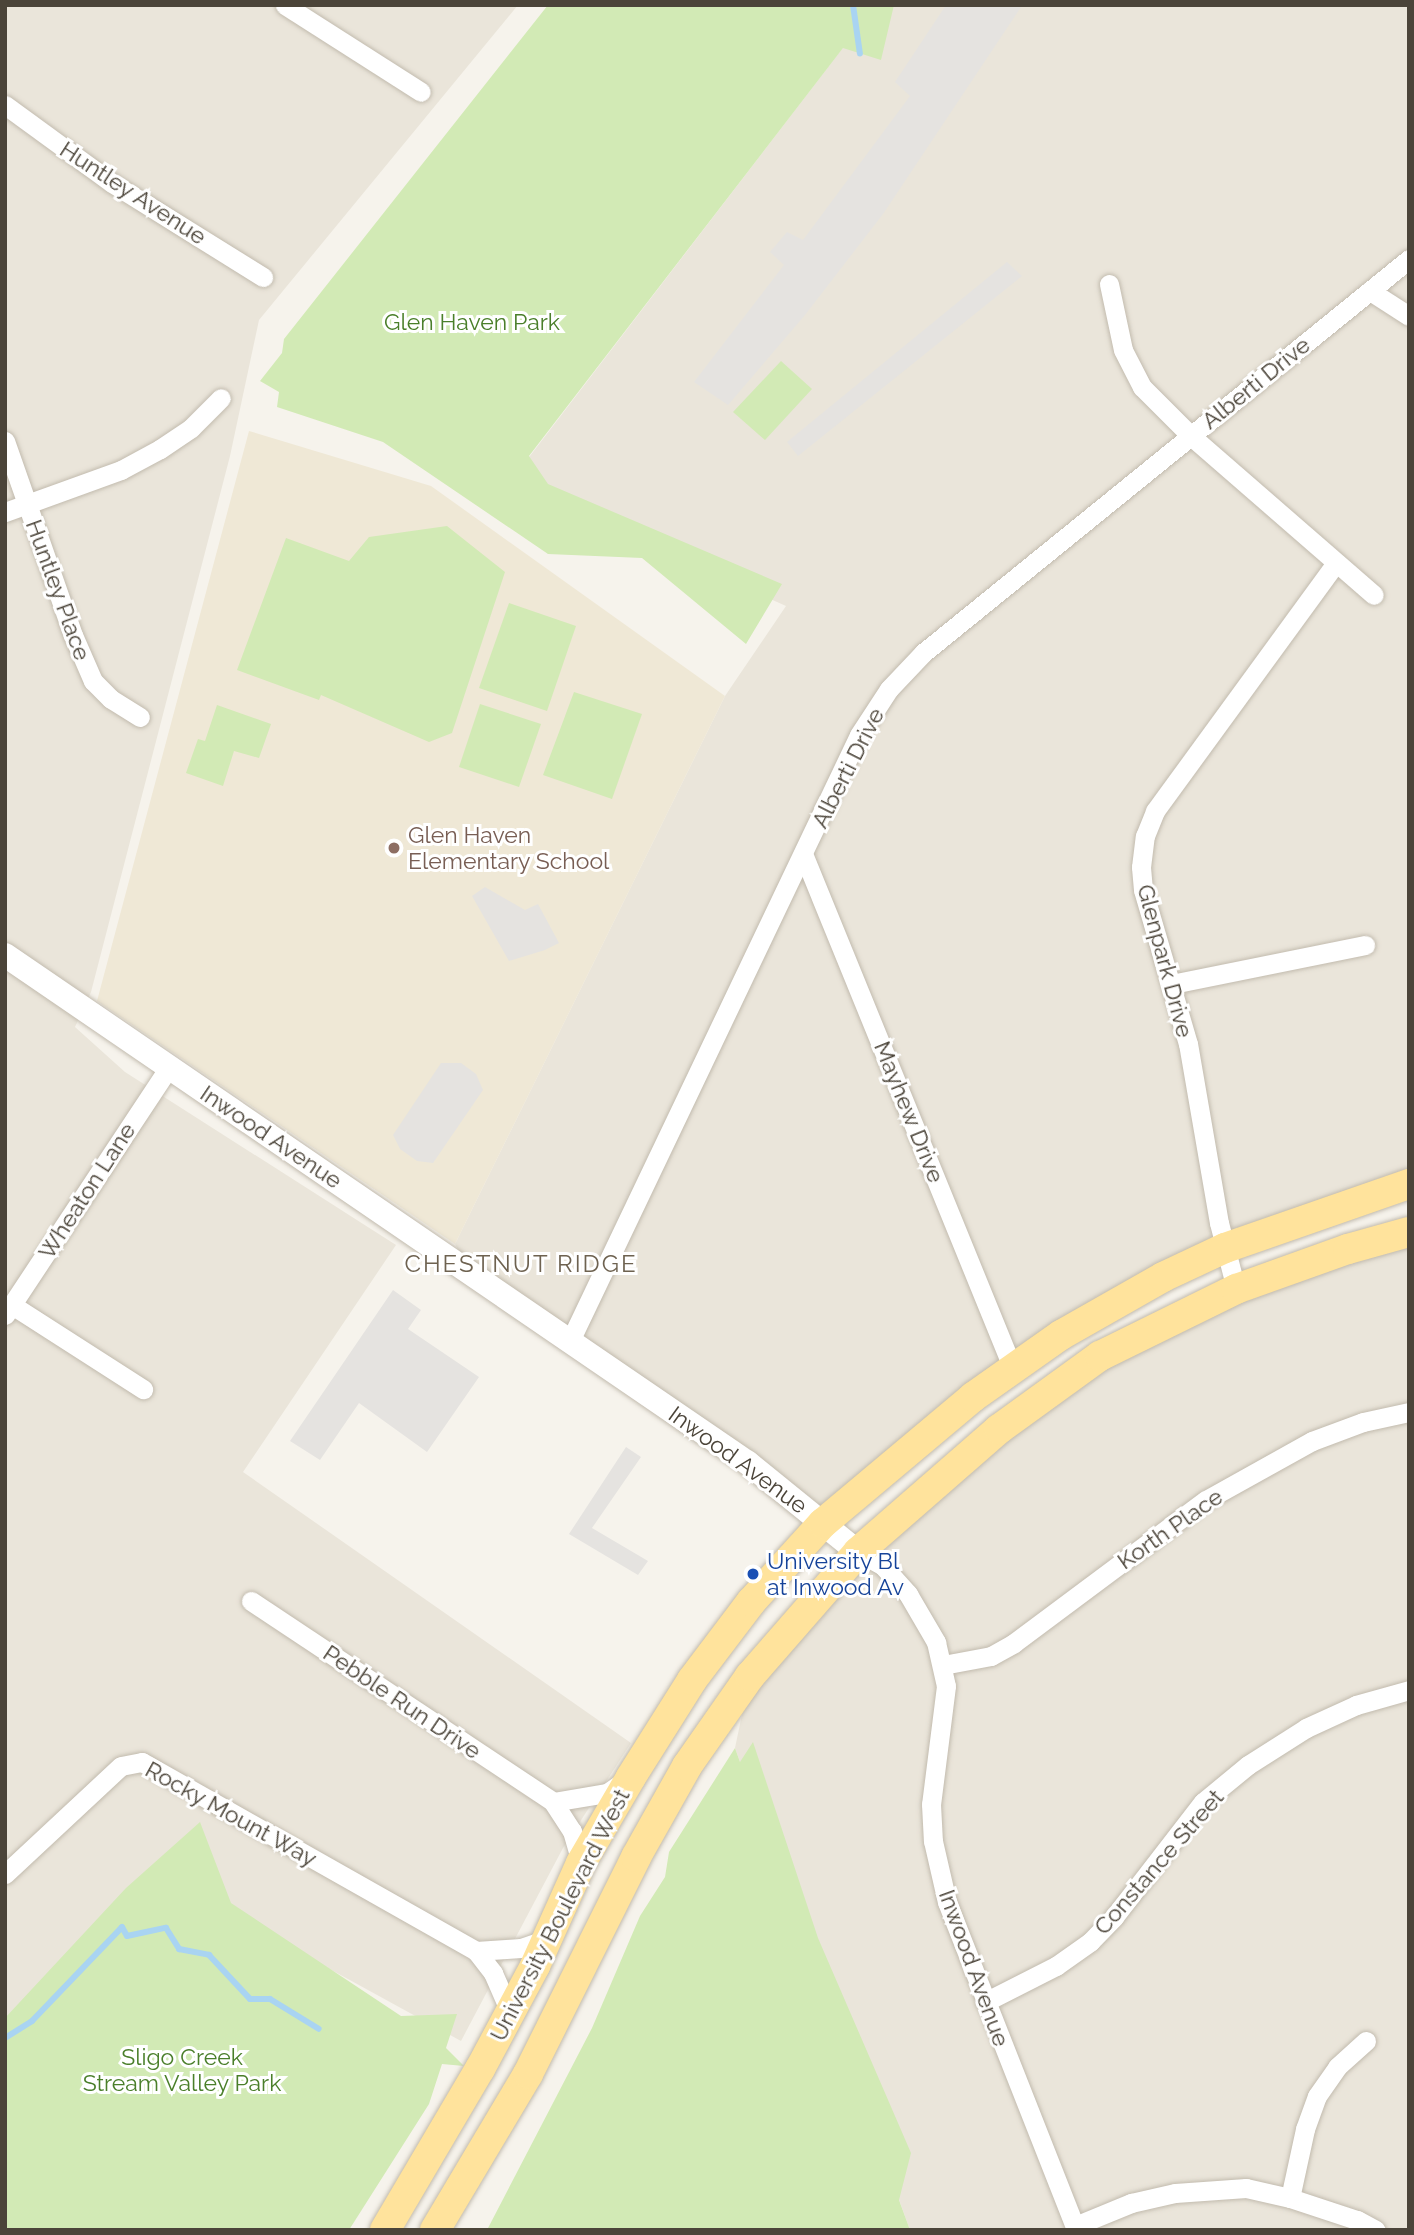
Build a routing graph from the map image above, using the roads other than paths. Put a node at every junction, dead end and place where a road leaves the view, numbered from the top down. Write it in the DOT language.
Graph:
graph roads {
  1 [pos="285,5"];
  2 [pos="421,92"];
  3 [pos="5,105"];
  4 [pos="1409,259"];
  5 [pos="263,277"];
  6 [pos="1109,284"];
  7 [pos="1370,291"];
  8 [pos="1409,316"];
  9 [pos="221,398"];
  10 [pos="1191,436"];
  11 [pos="5,441"];
  12 [pos="27,503"];
  13 [pos="5,512"];
  14 [pos="1336,563"];
  15 [pos="1374,595"];
  16 [pos="140,717"];
  17 [pos="804,856"];
  18 [pos="1365,945"];
  19 [pos="5,955"];
  20 [pos="1172,984"];
  21 [pos="169,1067"];
  22 [pos="1409,1184"];
  23 [pos="1409,1232"];
  24 [pos="1225,1248"];
  25 [pos="1236,1289"];
  26 [pos="9,1310"];
  27 [pos="570,1341"];
  28 [pos="1013,1369"];
  29 [pos="143,1389"];
  30 [pos="1409,1412"];
  31 [pos="822,1523"];
  32 [pos="858,1552"];
  33 [pos="251,1601"];
  34 [pos="943,1665"];
  35 [pos="1409,1690"];
  36 [pos="631,1777"];
  37 [pos="553,1802"];
  38 [pos="581,1863"];
  39 [pos="5,1874"];
  40 [pos="547,1940"];
  41 [pos="476,1951"];
  42 [pos="985,2002"];
  43 [pos="510,2012"];
  44 [pos="1366,2041"];
  45 [pos="1290,2198"];
  46 [pos="1075,2228"];
  47 [pos="384,2230"];
  48 [pos="435,2230"];
  49 [pos="1376,2230"];
  1 -- 2 [label="street"];
  3 -- 5 [label="street, Huntley Avenue"];
  4 -- 7 [label="street, Alberti Drive"];
  6 -- 10 [label="street"];
  7 -- 8 [label="street"];
  7 -- 10 [label="street, Alberti Drive"];
  9 -- 12 [label="street"];
  10 -- 14 [label="street"];
  10 -- 17 [label="street, Alberti Drive"];
  11 -- 12 [label="street, Huntley Place"];
  12 -- 13 [label="street"];
  12 -- 16 [label="street, Huntley Place"];
  14 -- 15 [label="street"];
  14 -- 20 [label="street, Glenpark Drive"];
  17 -- 27 [label="street, Alberti Drive"];
  17 -- 28 [label="street, Mayhew Drive"];
  18 -- 20 [label="street"];
  19 -- 21 [label="street, Inwood Avenue"];
  20 -- 24 [label="street, Glenpark Drive"];
  21 -- 26 [label="street, Wheaton Lane"];
  21 -- 27 [label="street, Inwood Avenue"];
  22 -- 24 [label="main road, University Boulevard West"];
  23 -- 25 [label="main road, University Boulevard West"];
  24 -- 25 [label="street, Glenpark Drive"];
  24 -- 28 [label="main road, University Boulevard West"];
  25 -- 32 [label="main road, University Boulevard West"];
  26 -- 29 [label="street"];
  27 -- 31 [label="street, Inwood Avenue"];
  28 -- 31 [label="main road, University Boulevard West"];
  30 -- 34 [label="street, Korth Place"];
  31 -- 32 [label="street, Inwood Avenue"];
  31 -- 36 [label="main road, University Boulevard West"];
  32 -- 34 [label="street, Inwood Avenue"];
  32 -- 48 [label="main road, University Boulevard West"];
  33 -- 37 [label="street, Pebble Run Drive"];
  34 -- 42 [label="street, Inwood Avenue"];
  35 -- 42 [label="street, Constance Street"];
  36 -- 37 [label="street"];
  36 -- 38 [label="main road, University Boulevard West"];
  37 -- 38 [label="street, Pebble Run Drive"];
  38 -- 40 [label="main road, University Boulevard West"];
  39 -- 41 [label="street, Rocky Mount Way"];
  40 -- 41 [label="street"];
  40 -- 43 [label="main road, University Boulevard West"];
  41 -- 43 [label="street, Rocky Mount Way"];
  42 -- 46 [label="street, Inwood Avenue"];
  43 -- 47 [label="main road, University Boulevard West"];
  44 -- 45 [label="street"];
  45 -- 46 [label="street"];
  45 -- 49 [label="street"];
}
